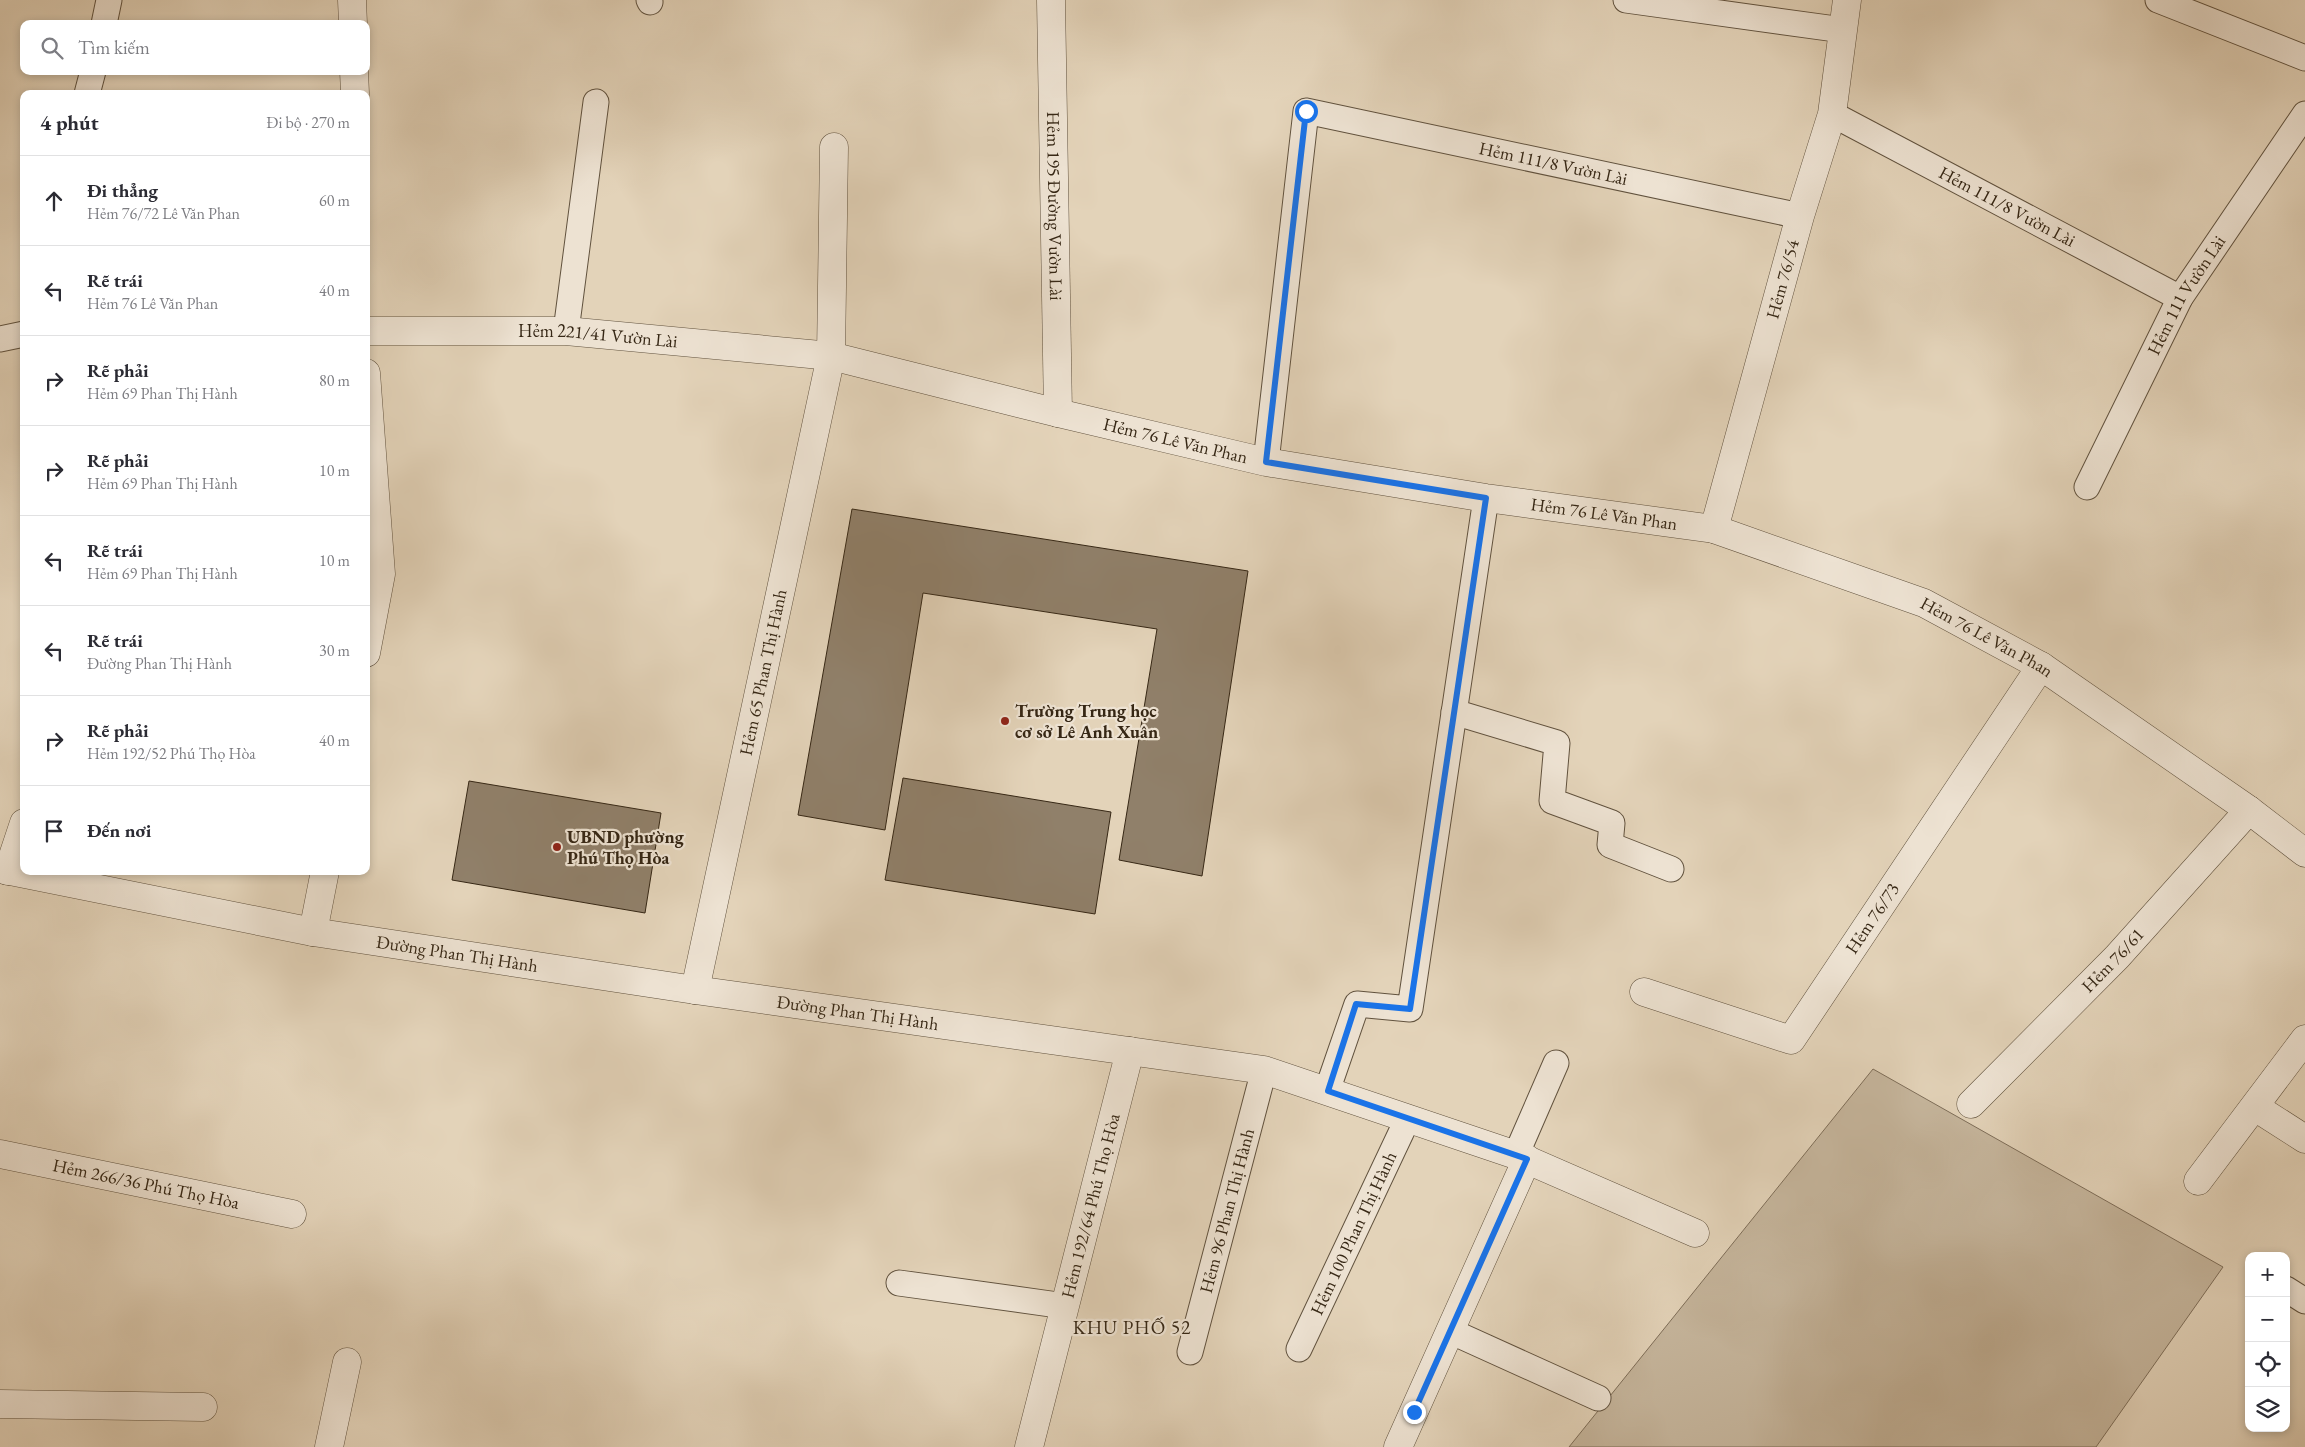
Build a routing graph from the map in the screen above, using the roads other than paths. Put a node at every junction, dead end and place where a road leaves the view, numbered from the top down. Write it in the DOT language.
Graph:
graph roads {
  1 [pos="109,0"];
  2 [pos="352,0"];
  3 [pos="1051,0"];
  4 [pos="1626,0"];
  5 [pos="1847,0"];
  6 [pos="2158,0"];
  7 [pos="105,20"];
  8 [pos="353,20"];
  9 [pos="1844,30"];
  10 [pos="2305,58"];
  11 [pos="92,75"];
  12 [pos="354,75"];
  13 [pos="88,90"];
  14 [pos="355,90"];
  15 [pos="596,102"];
  16 [pos="1832,114"];
  17 [pos="2305,114"];
  18 [pos="834,146"];
  19 [pos="1800,216"];
  20 [pos="2180,298"];
  21 [pos="370,331"];
  22 [pos="566,331"];
  23 [pos="20,335"];
  24 [pos="0,339"];
  25 [pos="831,356"];
  26 [pos="1058,413"];
  27 [pos="370,426"];
  28 [pos="1266,462"];
  29 [pos="2087,486"];
  30 [pos="1486,498"];
  31 [pos="1714,528"];
  32 [pos="370,632"];
  33 [pos="2041,666"];
  34 [pos="1454,712"];
  35 [pos="2249,810"];
  36 [pos="20,832"];
  37 [pos="2305,853"];
  38 [pos="1671,869"];
  39 [pos="4,870"];
  40 [pos="20,873"];
  41 [pos="29,875"];
  42 [pos="324,875"];
  43 [pos="313,932"];
  44 [pos="695,990"];
  45 [pos="1644,992"];
  46 [pos="2305,1039"];
  47 [pos="1130,1051"];
  48 [pos="1556,1063"];
  49 [pos="1264,1070"];
  50 [pos="1328,1091"];
  51 [pos="1972,1104"];
  52 [pos="2255,1107"];
  53 [pos="1408,1118"];
  54 [pos="2305,1139"];
  55 [pos="0,1154"];
  56 [pos="1521,1157"];
  57 [pos="2198,1181"];
  58 [pos="292,1214"];
  59 [pos="1695,1233"];
  60 [pos="899,1283"];
  61 [pos="2290,1292"];
  62 [pos="2305,1301"];
  63 [pos="1065,1306"];
  64 [pos="1450,1331"];
  65 [pos="1299,1349"];
  66 [pos="1190,1352"];
  67 [pos="347,1362"];
  68 [pos="1598,1398"];
  69 [pos="0,1404"];
  70 [pos="203,1406"];
  71 [pos="329,1447"];
  72 [pos="1029,1447"];
  73 [pos="1398,1447"];
  1 -- 7 [label="lane"];
  2 -- 8 [label="street"];
  3 -- 26 [label="street, Hẻm 195 Đường Vườn Lài"];
  4 -- 9 [label="lane"];
  5 -- 9 [label="street, Hẻm 76/54"];
  6 -- 10 [label="lane"];
  9 -- 16 [label="street, Hẻm 76/54"];
  11 -- 13 [label="lane"];
  12 -- 14 [label="street"];
  15 -- 22 [label="lane"];
  16 -- 19 [label="street, Hẻm 76/54"];
  16 -- 20 [label="lane, Hẻm 111/8 Vườn Lài"];
  17 -- 20 [label="lane, Hẻm 111 Vườn Lài"];
  18 -- 25 [label="street, Hẻm 65 Phan Thị Hành"];
  19 -- 28 [label="lane, Hẻm 111/8 Vườn Lài"];
  19 -- 31 [label="street, Hẻm 76/54"];
  20 -- 29 [label="lane, Hẻm 111 Vườn Lài"];
  21 -- 22 [label="street, Hẻm 221/41 Vườn Lài"];
  22 -- 25 [label="street, Hẻm 221/41 Vườn Lài"];
  23 -- 24 [label="lane"];
  25 -- 26 [label="street, Hẻm 76 Lê Văn Phan"];
  25 -- 44 [label="street, Hẻm 65 Phan Thị Hành"];
  26 -- 28 [label="street, Hẻm 76 Lê Văn Phan"];
  27 -- 32 [label="street"];
  28 -- 30 [label="street, Hẻm 76 Lê Văn Phan"];
  30 -- 31 [label="street, Hẻm 76 Lê Văn Phan"];
  30 -- 34 [label="lane"];
  31 -- 33 [label="street, Hẻm 76 Lê Văn Phan"];
  33 -- 35 [label="street, Hẻm 76 Lê Văn Phan"];
  33 -- 45 [label="street, Hẻm 76/73"];
  34 -- 38 [label="lane"];
  34 -- 50 [label="lane"];
  35 -- 37 [label="street, Hẻm 76 Lê Văn Phan"];
  35 -- 51 [label="street, Hẻm 76/61"];
  36 -- 39 [label="street"];
  39 -- 40 [label="street, Đường Phan Thị Hành"];
  41 -- 43 [label="street, Đường Phan Thị Hành"];
  42 -- 43 [label="street"];
  43 -- 44 [label="street, Đường Phan Thị Hành"];
  44 -- 47 [label="street, Đường Phan Thị Hành"];
  46 -- 52 [label="street"];
  47 -- 49 [label="street, Đường Phan Thị Hành"];
  47 -- 63 [label="street, Hẻm 192/64 Phú Thọ Hòa"];
  48 -- 56 [label="lane"];
  49 -- 50 [label="street, Đường Phan Thị Hành"];
  49 -- 66 [label="lane, Hẻm 96 Phan Thị Hành"];
  50 -- 53 [label="street, Đường Phan Thị Hành"];
  52 -- 54 [label="street"];
  52 -- 57 [label="street"];
  53 -- 56 [label="street, Đường Phan Thị Hành"];
  53 -- 65 [label="lane, Hẻm 100 Phan Thị Hành"];
  55 -- 58 [label="street, Hẻm 266/36 Phú Thọ Hòa"];
  56 -- 59 [label="street, Đường Phan Thị Hành"];
  56 -- 64 [label="street"];
  60 -- 63 [label="lane"];
  61 -- 62 [label="lane"];
  63 -- 72 [label="street, Hẻm 192/64 Phú Thọ Hòa"];
  64 -- 68 [label="lane"];
  64 -- 73 [label="street"];
  67 -- 71 [label="street"];
  69 -- 70 [label="street"];
}
